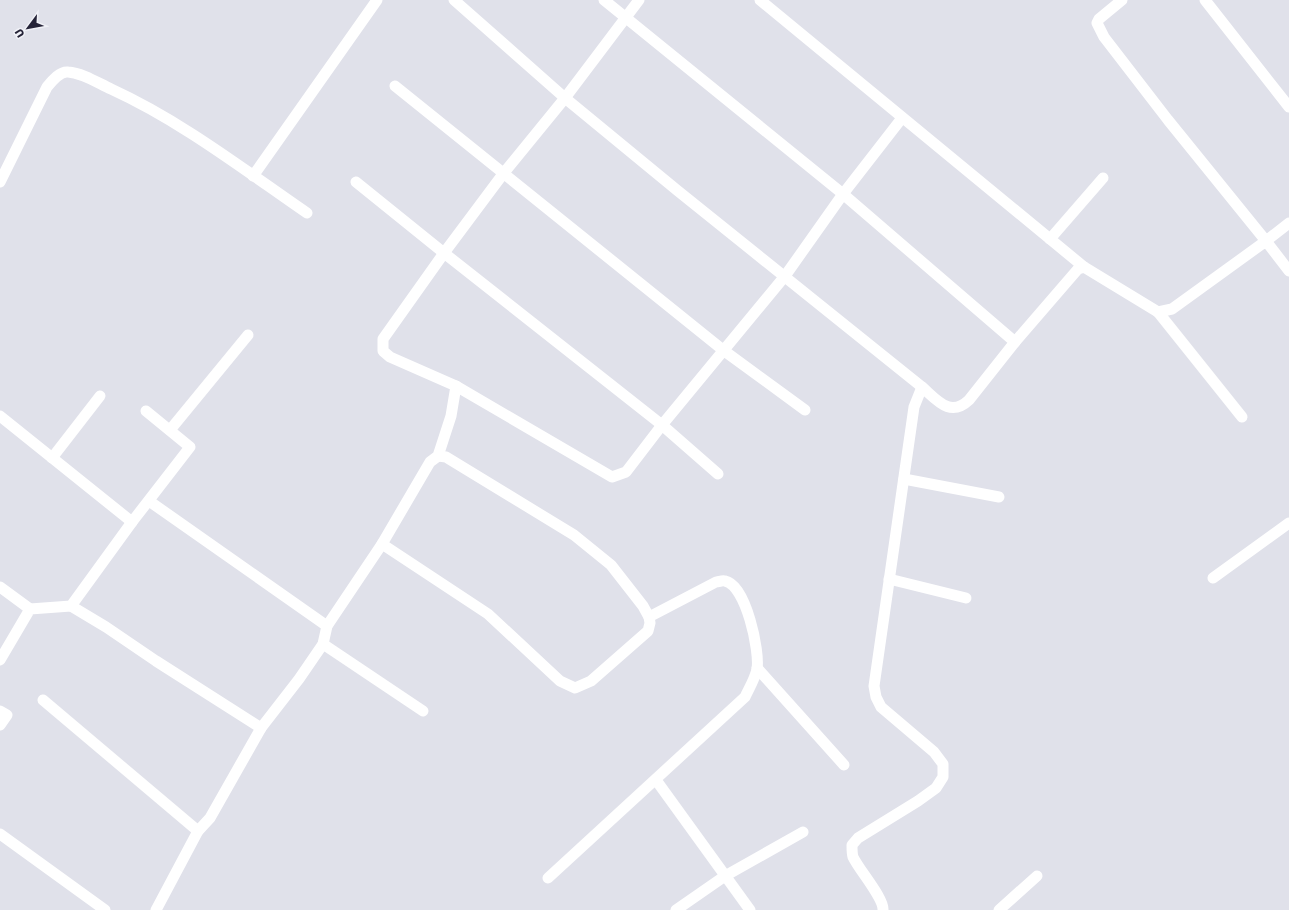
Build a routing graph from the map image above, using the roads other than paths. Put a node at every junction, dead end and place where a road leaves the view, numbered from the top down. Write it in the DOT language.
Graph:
graph roads {
  1 [pos="377,0"];
  2 [pos="454,0"];
  3 [pos="604,0"];
  4 [pos="639,0"];
  5 [pos="760,0"];
  6 [pos="1122,0"];
  7 [pos="1204,0"];
  8 [pos="626,18"];
  9 [pos="395,86"];
  10 [pos="565,98"];
  11 [pos="1289,107"];
  12 [pos="902,118"];
  13 [pos="503,174"];
  14 [pos="253,176"];
  15 [pos="1103,178"];
  16 [pos="0,182"];
  17 [pos="356,182"];
  18 [pos="843,194"];
  19 [pos="307,213"];
  20 [pos="1289,223"];
  21 [pos="1050,239"];
  22 [pos="1266,241"];
  23 [pos="444,253"];
  24 [pos="1084,267"];
  25 [pos="1289,271"];
  26 [pos="785,276"];
  27 [pos="1158,312"];
  28 [pos="248,335"];
  29 [pos="1015,342"];
  30 [pos="723,350"];
  31 [pos="456,386"];
  32 [pos="922,387"];
  33 [pos="100,396"];
  34 [pos="805,410"];
  35 [pos="146,411"];
  36 [pos="0,416"];
  37 [pos="1242,417"];
  38 [pos="662,425"];
  39 [pos="170,430"];
  40 [pos="438,456"];
  41 [pos="52,458"];
  42 [pos="718,474"];
  43 [pos="904,479"];
  44 [pos="999,497"];
  45 [pos="149,501"];
  46 [pos="132,522"];
  47 [pos="1289,523"];
  48 [pos="382,544"];
  49 [pos="1213,578"];
  50 [pos="889,579"];
  51 [pos="0,587"];
  52 [pos="966,598"];
  53 [pos="71,606"];
  54 [pos="30,609"];
  55 [pos="649,617"];
  56 [pos="327,626"];
  57 [pos="323,644"];
  58 [pos="0,660"];
  59 [pos="757,668"];
  60 [pos="43,700"];
  61 [pos="0,711"];
  62 [pos="423,711"];
  63 [pos="0,725"];
  64 [pos="261,728"];
  65 [pos="844,765"];
  66 [pos="656,780"];
  67 [pos="198,831"];
  68 [pos="803,832"];
  69 [pos="0,834"];
  70 [pos="725,876"];
  71 [pos="1037,876"];
  72 [pos="548,878"];
  73 [pos="105,910"];
  74 [pos="156,910"];
  75 [pos="676,910"];
  76 [pos="750,910"];
  77 [pos="883,910"];
  78 [pos="999,910"];
  1 -- 14 [label="street"];
  2 -- 10 [label="street"];
  3 -- 8 [label="street"];
  4 -- 8 [label="street"];
  5 -- 12 [label="street"];
  6 -- 22 [label="street"];
  7 -- 11 [label="street"];
  8 -- 10 [label="street"];
  8 -- 18 [label="street"];
  9 -- 13 [label="street"];
  10 -- 13 [label="street"];
  10 -- 26 [label="street"];
  12 -- 18 [label="street"];
  12 -- 21 [label="street"];
  13 -- 23 [label="street"];
  13 -- 30 [label="street"];
  14 -- 16 [label="street"];
  14 -- 19 [label="street"];
  15 -- 21 [label="street"];
  17 -- 23 [label="street"];
  18 -- 26 [label="street"];
  18 -- 29 [label="street"];
  20 -- 22 [label="street"];
  21 -- 24 [label="street"];
  22 -- 25 [label="street"];
  22 -- 27 [label="street"];
  23 -- 31 [label="street"];
  23 -- 38 [label="street"];
  24 -- 27 [label="street"];
  24 -- 29 [label="street"];
  26 -- 30 [label="street"];
  26 -- 32 [label="street"];
  27 -- 37 [label="street"];
  28 -- 39 [label="street"];
  29 -- 32 [label="street"];
  30 -- 34 [label="street"];
  30 -- 38 [label="street"];
  31 -- 38 [label="street"];
  31 -- 40 [label="street"];
  32 -- 43 [label="street"];
  33 -- 41 [label="street"];
  35 -- 39 [label="street"];
  36 -- 41 [label="street"];
  38 -- 42 [label="street"];
  39 -- 45 [label="street"];
  40 -- 48 [label="street"];
  40 -- 55 [label="street"];
  41 -- 46 [label="street"];
  43 -- 44 [label="street"];
  43 -- 50 [label="street"];
  45 -- 46 [label="street"];
  45 -- 56 [label="street"];
  46 -- 53 [label="street"];
  47 -- 49 [label="street"];
  48 -- 55 [label="street"];
  48 -- 56 [label="street"];
  50 -- 52 [label="street"];
  50 -- 77 [label="street"];
  51 -- 54 [label="street"];
  53 -- 54 [label="street"];
  53 -- 64 [label="street"];
  54 -- 58 [label="street"];
  55 -- 59 [label="street"];
  56 -- 57 [label="street"];
  57 -- 62 [label="street"];
  57 -- 64 [label="street"];
  59 -- 65 [label="street"];
  59 -- 66 [label="street"];
  60 -- 67 [label="street"];
  61 -- 63 [label="street"];
  64 -- 67 [label="street"];
  66 -- 70 [label="street"];
  66 -- 72 [label="street"];
  67 -- 74 [label="street"];
  68 -- 70 [label="street"];
  69 -- 73 [label="street"];
  70 -- 75 [label="street"];
  70 -- 76 [label="street"];
  71 -- 78 [label="street"];
}
